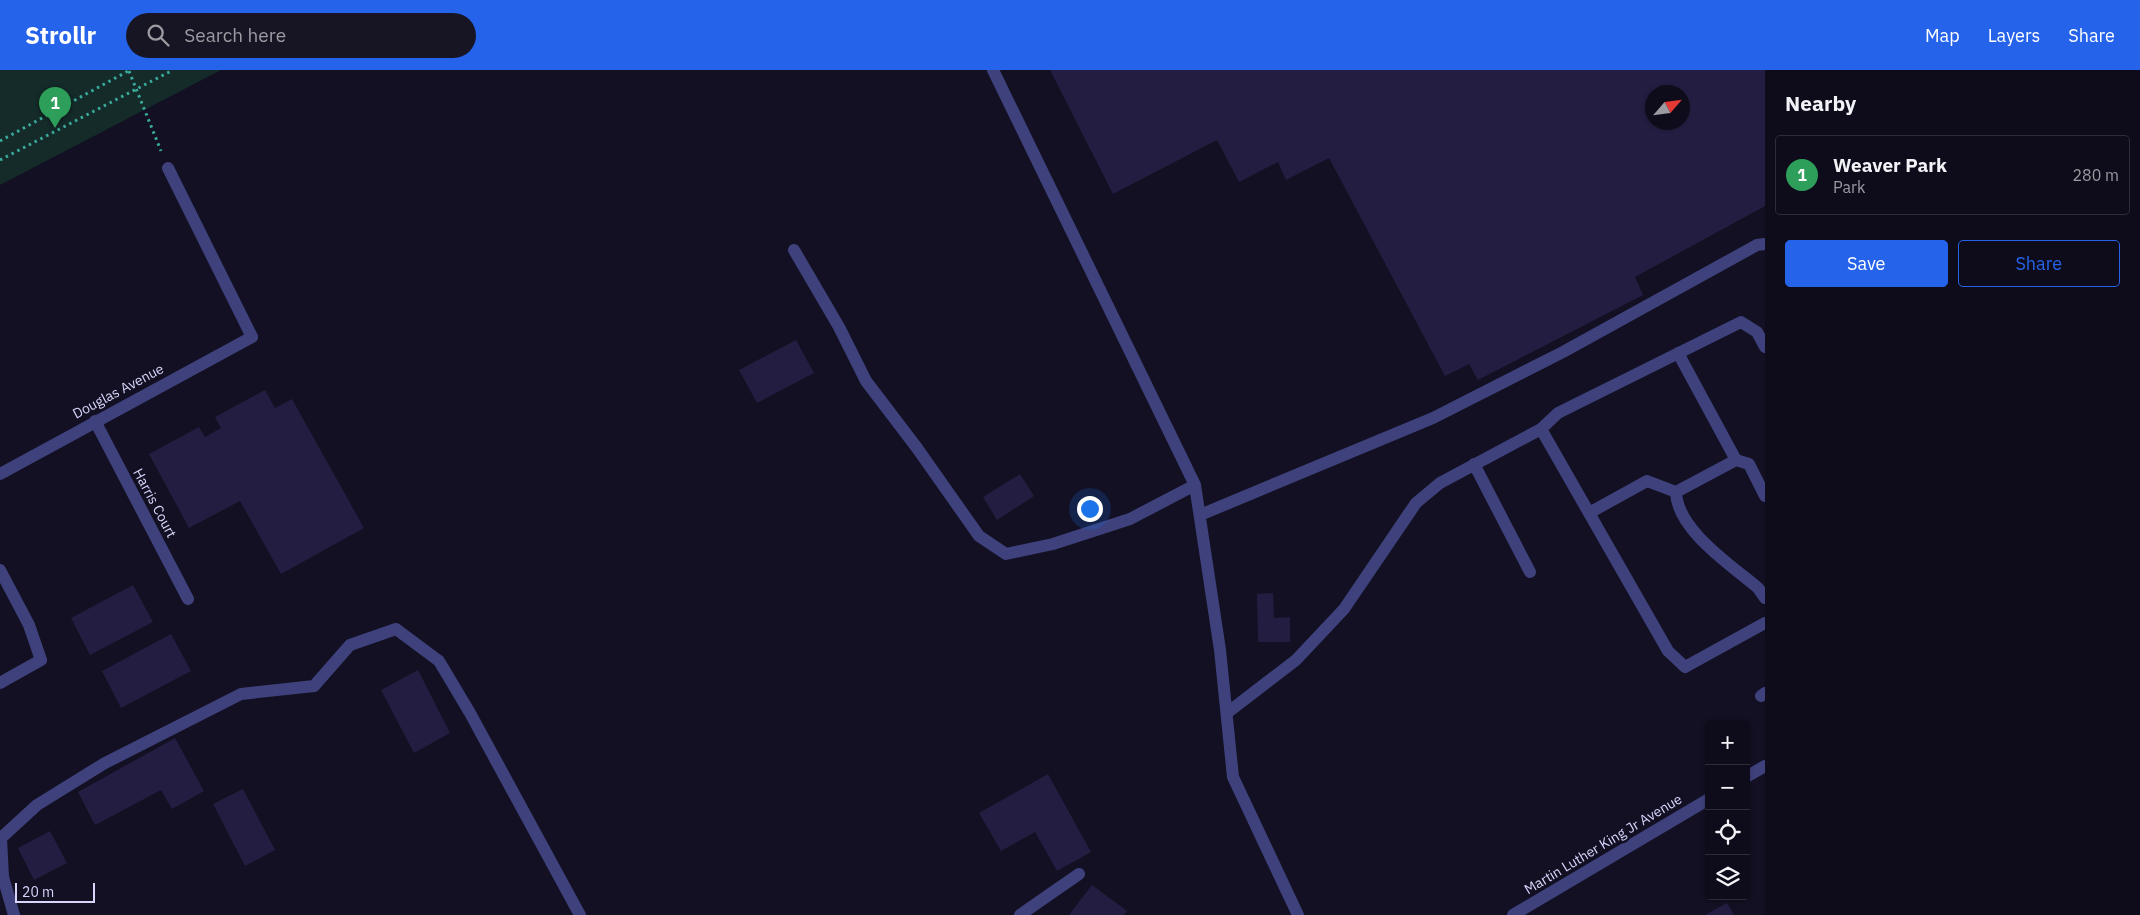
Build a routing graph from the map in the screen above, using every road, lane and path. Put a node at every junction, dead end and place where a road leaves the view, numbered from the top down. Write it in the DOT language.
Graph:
graph roads {
  1 [pos="130,70"];
  2 [pos="173,70"];
  3 [pos="993,70"];
  4 [pos="136,88"];
  5 [pos="0,141"];
  6 [pos="0,160"];
  7 [pos="168,168"];
  8 [pos="1765,244"];
  9 [pos="794,250"];
  10 [pos="1765,346"];
  11 [pos="1678,353"];
  12 [pos="95,420"];
  13 [pos="1541,429"];
  14 [pos="1736,460"];
  15 [pos="1474,464"];
  16 [pos="0,474"];
  17 [pos="1195,485"];
  18 [pos="1676,492"];
  19 [pos="1765,496"];
  20 [pos="1590,513"];
  21 [pos="1200,515"];
  22 [pos="0,570"];
  23 [pos="1530,572"];
  24 [pos="1765,598"];
  25 [pos="188,599"];
  26 [pos="1765,623"];
  27 [pos="0,683"];
  28 [pos="1227,713"];
  29 [pos="1765,766"];
  30 [pos="1750,775"];
  31 [pos="1705,801"];
  32 [pos="1079,874"];
  33 [pos="14,915"];
  34 [pos="580,915"];
  35 [pos="1020,915"];
  36 [pos="1298,915"];
  37 [pos="1515,915"];
  1 -- 4 [label="path"];
  1 -- 5 [label="path"];
  2 -- 4 [label="path"];
  3 -- 17 [label="street"];
  4 -- 6 [label="path"];
  4 -- 7 [label="path"];
  7 -- 12 [label="street, Douglas Avenue"];
  8 -- 21 [label="street"];
  9 -- 17 [label="street"];
  10 -- 11 [label="street"];
  11 -- 13 [label="street"];
  11 -- 14 [label="street"];
  12 -- 16 [label="street, Douglas Avenue"];
  12 -- 25 [label="street, Harris Court"];
  13 -- 15 [label="street"];
  13 -- 20 [label="street"];
  14 -- 18 [label="street"];
  14 -- 19 [label="street"];
  15 -- 23 [label="street"];
  15 -- 28 [label="street"];
  17 -- 21 [label="street"];
  18 -- 20 [label="street"];
  18 -- 24 [label="street"];
  20 -- 26 [label="street"];
  21 -- 28 [label="street"];
  22 -- 27 [label="street"];
  28 -- 36 [label="street"];
  29 -- 30 [label="street"];
  31 -- 37 [label="street, Martin Luther King Jr Avenue"];
  32 -- 35 [label="street"];
  33 -- 34 [label="street"];
}
